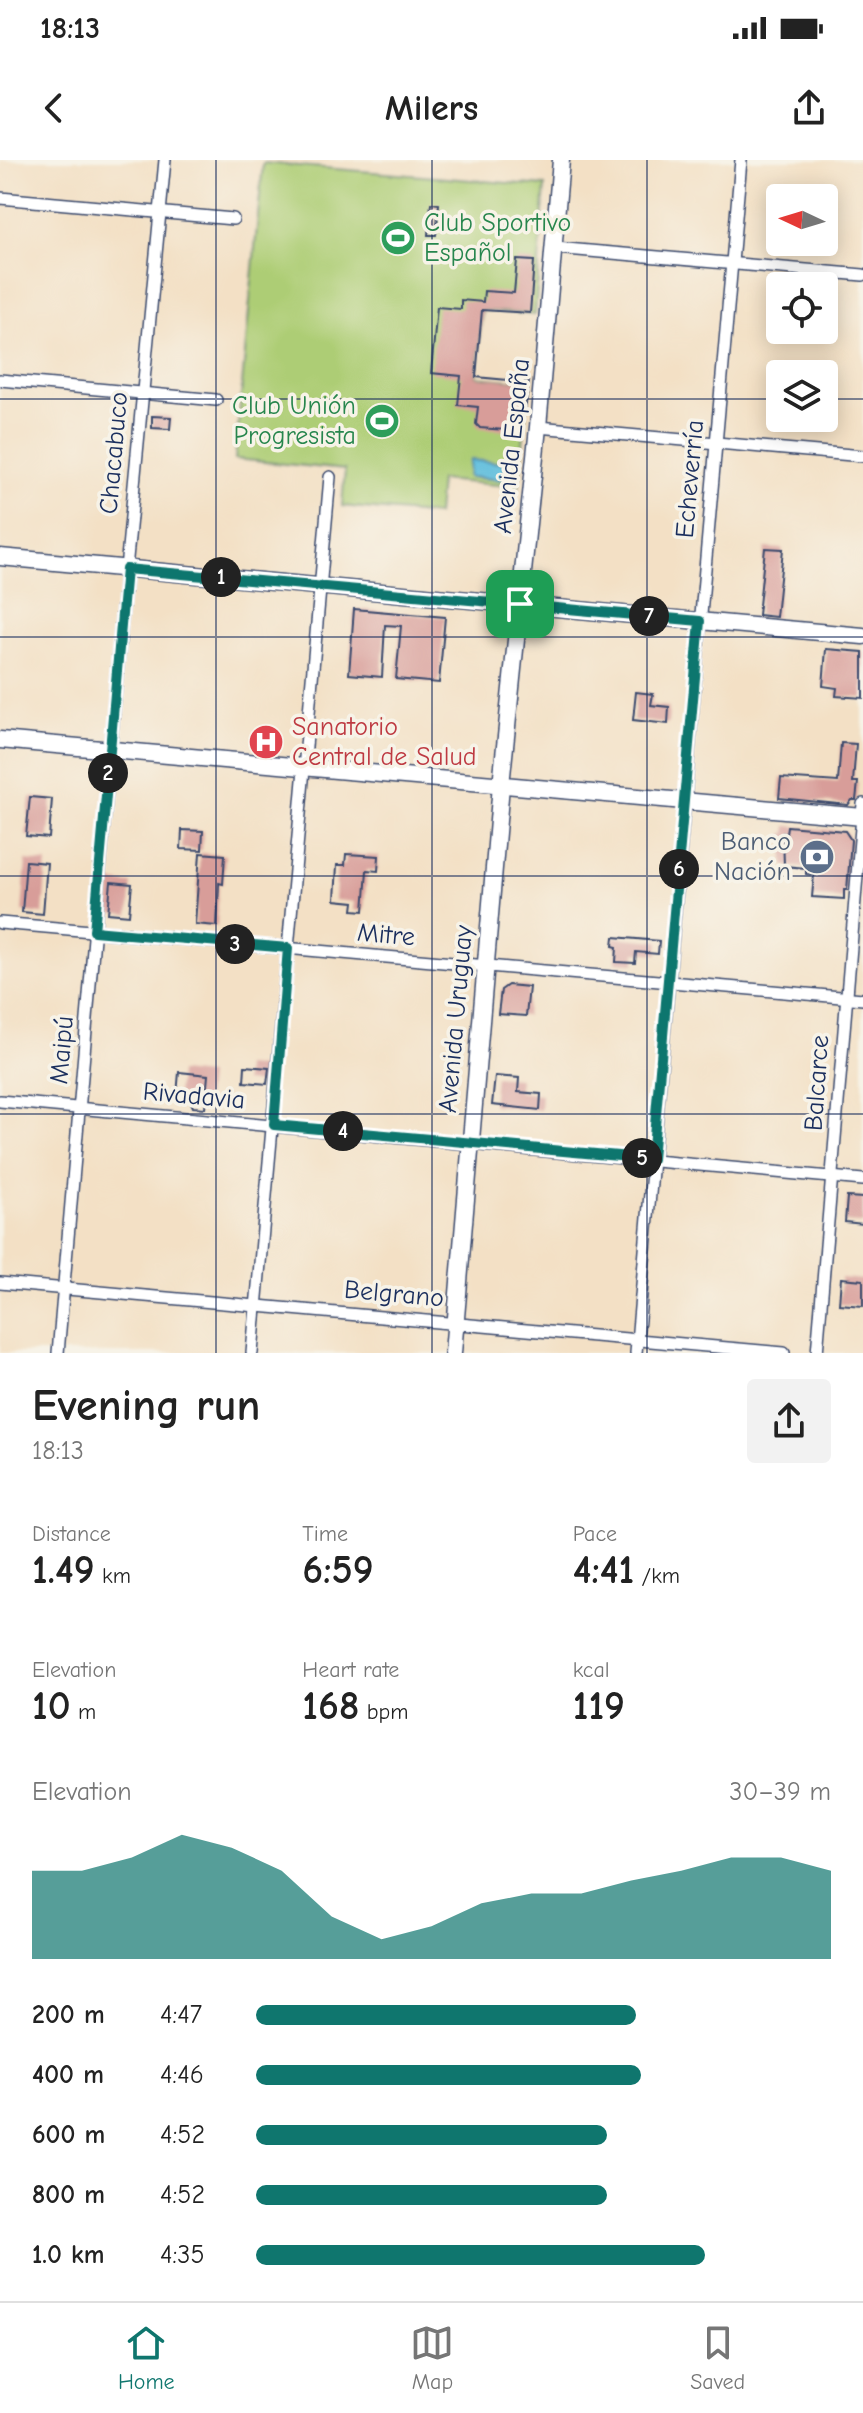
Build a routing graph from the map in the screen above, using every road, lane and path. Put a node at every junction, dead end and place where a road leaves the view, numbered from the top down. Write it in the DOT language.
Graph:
graph roads {
  1 [pos="165,160"];
  2 [pos="561,160"];
  3 [pos="741,160"];
  4 [pos="0,198"];
  5 [pos="160,213"];
  6 [pos="233,219"];
  7 [pos="555,248"];
  8 [pos="731,263"];
  9 [pos="863,275"];
  10 [pos="0,380"];
  11 [pos="142,394"];
  12 [pos="216,400"];
  13 [pos="538,427"];
  14 [pos="715,444"];
  15 [pos="863,456"];
  16 [pos="330,477"];
  17 [pos="0,557"];
  18 [pos="126,569"];
  19 [pos="320,586"];
  20 [pos="520,604"];
  21 [pos="700,621"];
  22 [pos="863,636"];
  23 [pos="0,740"];
  24 [pos="110,750"];
  25 [pos="303,767"];
  26 [pos="501,785"];
  27 [pos="685,801"];
  28 [pos="863,813"];
  29 [pos="0,923"];
  30 [pos="94,931"];
  31 [pos="288,948"];
  32 [pos="485,966"];
  33 [pos="668,981"];
  34 [pos="845,997"];
  35 [pos="863,999"];
  36 [pos="0,1101"];
  37 [pos="79,1109"];
  38 [pos="274,1125"];
  39 [pos="470,1143"];
  40 [pos="652,1159"];
  41 [pos="833,1177"];
  42 [pos="863,1180"];
  43 [pos="0,1283"];
  44 [pos="63,1290"];
  45 [pos="256,1305"];
  46 [pos="455,1322"];
  47 [pos="637,1339"];
  48 [pos="58,1353"];
  49 [pos="252,1353"];
  50 [pos="453,1353"];
  51 [pos="636,1353"];
  52 [pos="784,1353"];
  53 [pos="817,1353"];
  1 -- 5 [label="street, Chacabuco"];
  2 -- 7 [label="street, Avenida España"];
  3 -- 8 [label="street, Echeverría"];
  4 -- 5 [label="street"];
  5 -- 6 [label="street"];
  5 -- 11 [label="street, Chacabuco"];
  7 -- 8 [label="street"];
  7 -- 13 [label="street, Avenida España"];
  8 -- 9 [label="street"];
  8 -- 14 [label="street, Echeverría"];
  10 -- 11 [label="street"];
  11 -- 12 [label="street"];
  11 -- 18 [label="street, Chacabuco"];
  13 -- 14 [label="street"];
  13 -- 20 [label="street, Avenida España"];
  14 -- 15 [label="street"];
  14 -- 21 [label="street, Echeverría"];
  16 -- 19 [label="street"];
  17 -- 18 [label="street"];
  18 -- 19 [label="street"];
  18 -- 24 [label="street, Chacabuco"];
  19 -- 20 [label="street"];
  19 -- 25 [label="street"];
  20 -- 21 [label="street"];
  20 -- 26 [label="street, Avenida España"];
  21 -- 22 [label="street"];
  21 -- 27 [label="street, Echeverría"];
  23 -- 24 [label="street"];
  24 -- 25 [label="street"];
  24 -- 30 [label="street, Maipú"];
  25 -- 26 [label="street"];
  25 -- 31 [label="street"];
  26 -- 27 [label="street"];
  26 -- 32 [label="street, Avenida Uruguay"];
  27 -- 28 [label="street"];
  27 -- 33 [label="street, Echeverría"];
  28 -- 34 [label="street, Balcarce"];
  29 -- 30 [label="street, Mitre"];
  30 -- 31 [label="street, Mitre"];
  30 -- 37 [label="street, Maipú"];
  31 -- 32 [label="street, Mitre"];
  31 -- 38 [label="street"];
  32 -- 33 [label="street, Mitre"];
  32 -- 39 [label="street, Avenida Uruguay"];
  33 -- 34 [label="street, Mitre"];
  33 -- 40 [label="street, Echeverría"];
  34 -- 35 [label="street, Mitre"];
  34 -- 41 [label="street, Balcarce"];
  36 -- 37 [label="street, Rivadavia"];
  37 -- 38 [label="street, Rivadavia"];
  37 -- 44 [label="street, Maipú"];
  38 -- 39 [label="street, Rivadavia"];
  38 -- 45 [label="street"];
  39 -- 40 [label="street, Rivadavia"];
  39 -- 46 [label="street, Avenida Uruguay"];
  40 -- 41 [label="street, Rivadavia"];
  40 -- 47 [label="street, Echeverría"];
  41 -- 42 [label="street, Rivadavia"];
  41 -- 53 [label="street, Balcarce"];
  43 -- 44 [label="street, Belgrano"];
  44 -- 45 [label="street, Belgrano"];
  44 -- 48 [label="street, Maipú"];
  45 -- 46 [label="street, Belgrano"];
  45 -- 49 [label="street"];
  46 -- 47 [label="street, Belgrano"];
  46 -- 50 [label="street, Avenida Uruguay"];
  47 -- 51 [label="street, Echeverría"];
  47 -- 52 [label="street, Belgrano"];
}
